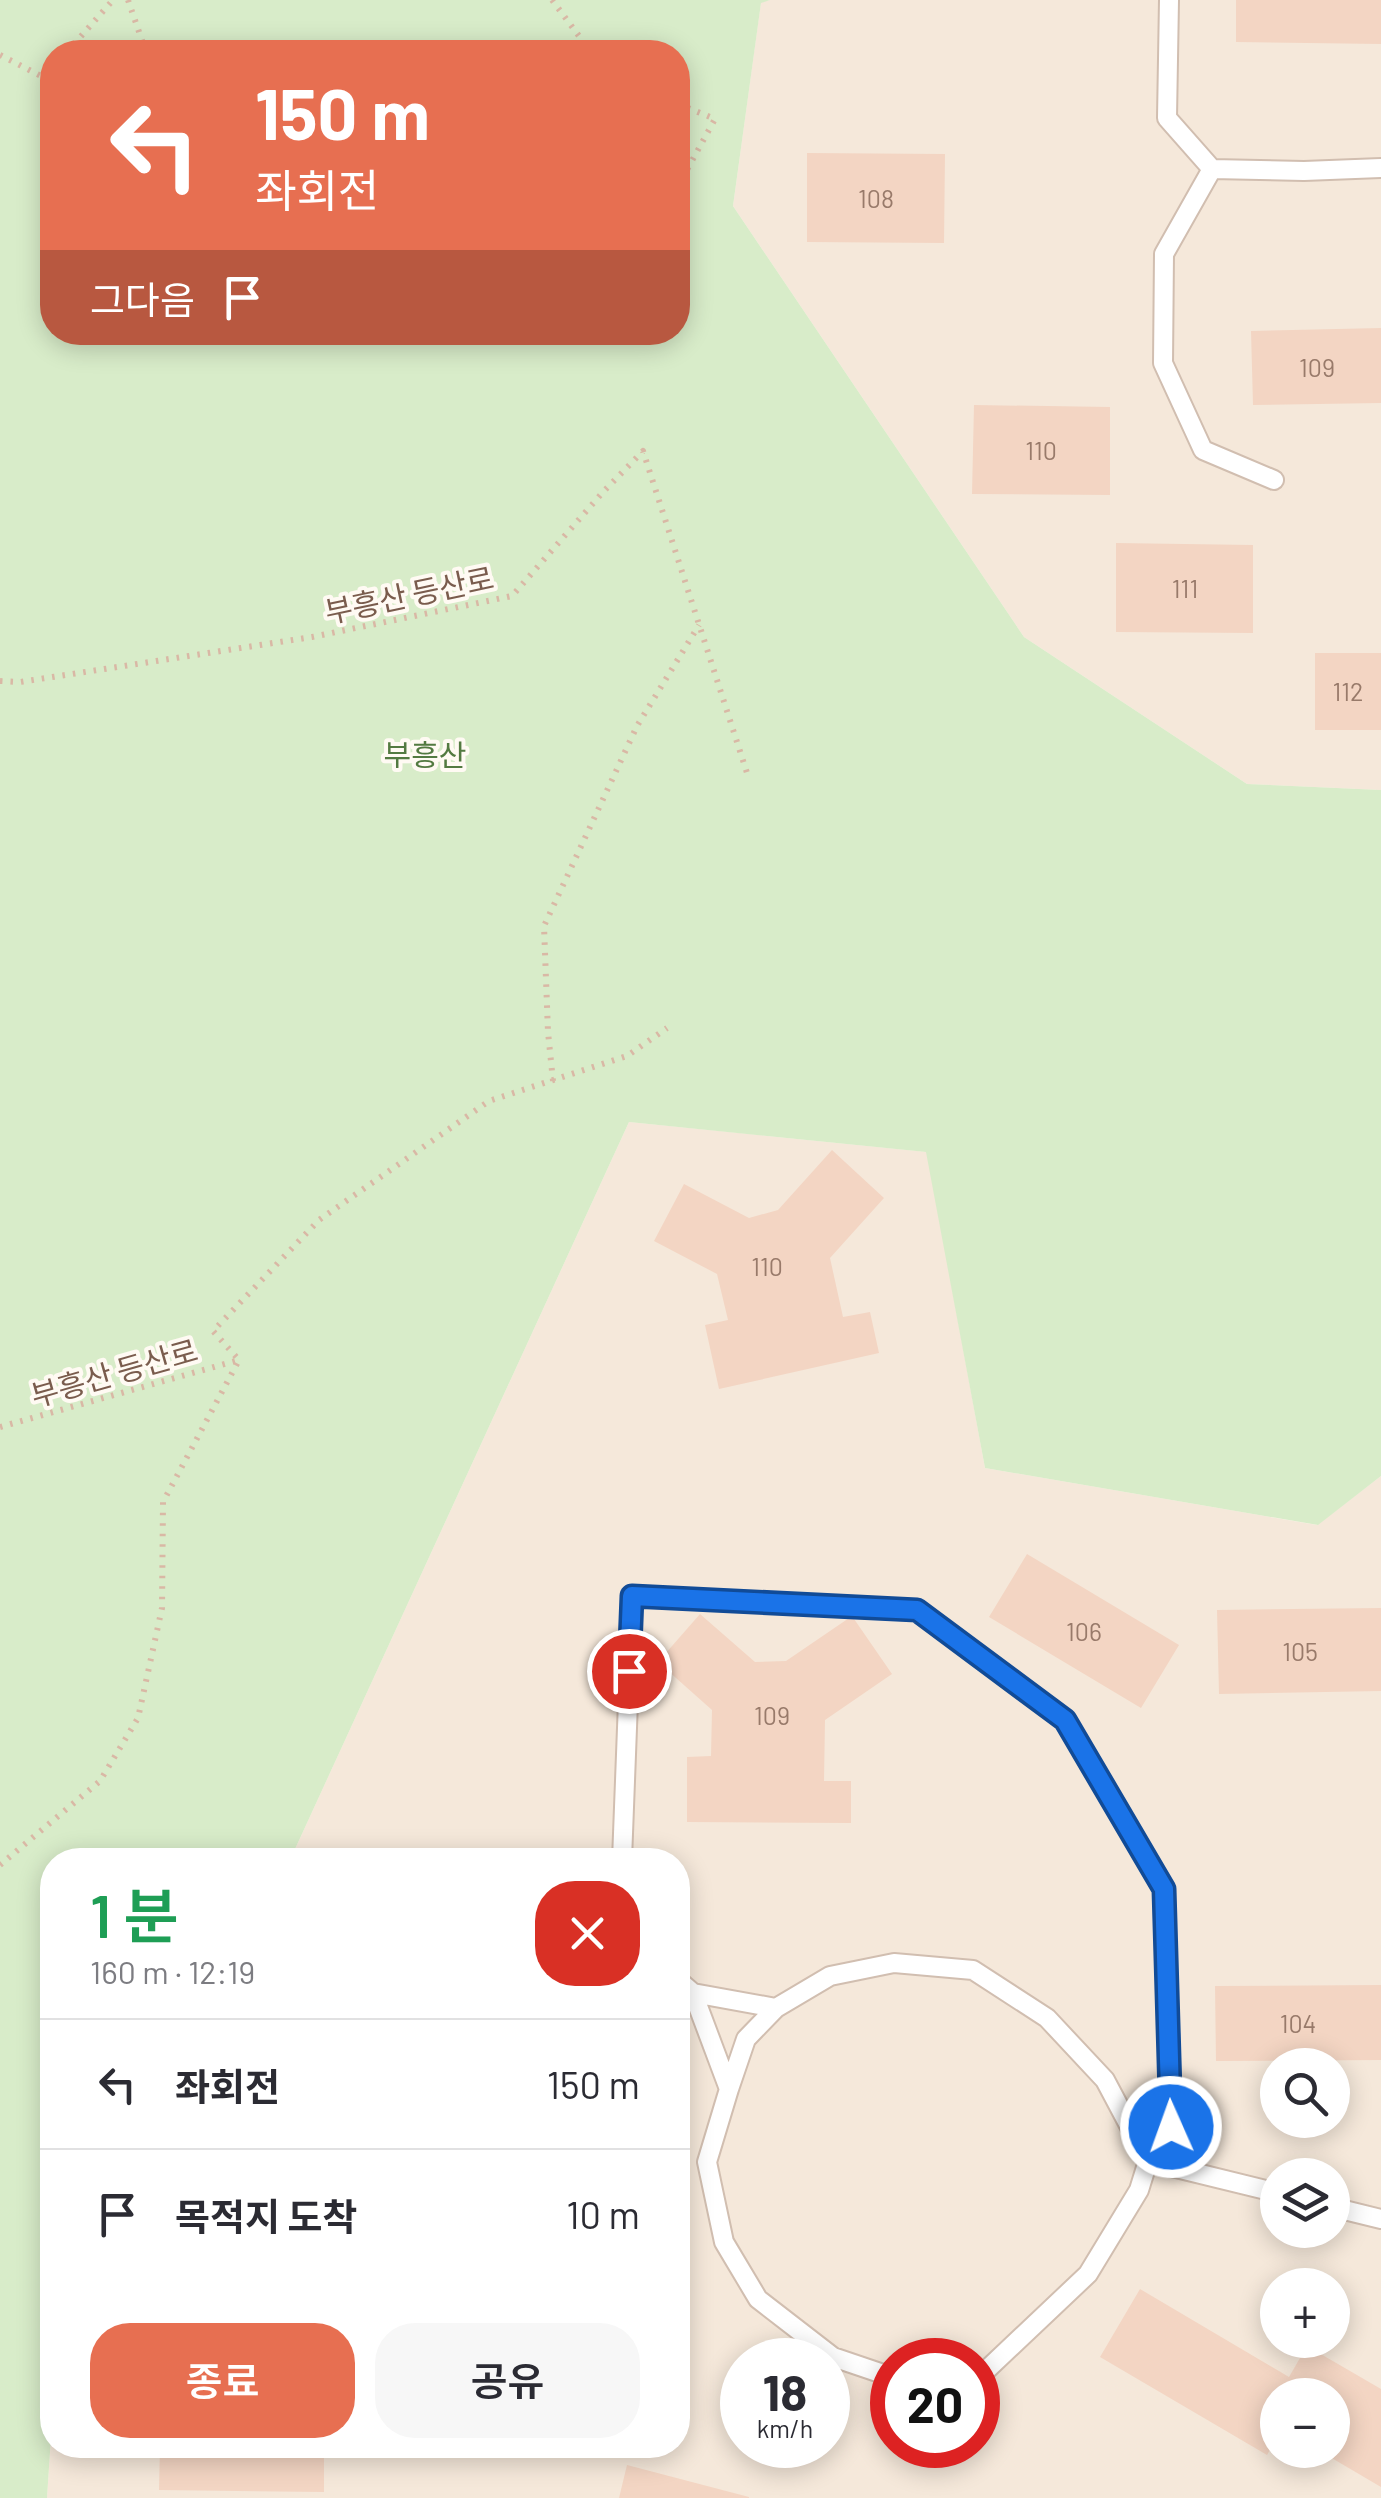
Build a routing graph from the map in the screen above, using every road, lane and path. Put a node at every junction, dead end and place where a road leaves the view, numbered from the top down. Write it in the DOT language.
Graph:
graph roads {
  1 [pos="112,0"];
  2 [pos="128,0"];
  3 [pos="552,0"];
  4 [pos="1169,0"];
  5 [pos="77,40"];
  6 [pos="142,40"];
  7 [pos="582,40"];
  8 [pos="0,54"];
  9 [pos="40,75"];
  10 [pos="690,109"];
  11 [pos="690,164"];
  12 [pos="1381,168"];
  13 [pos="1212,169"];
  14 [pos="1274,480"];
  15 [pos="699,626"];
  16 [pos="0,681"];
  17 [pos="748,776"];
  18 [pos="667,1028"];
  19 [pos="553,1080"];
  20 [pos="239,1360"];
  21 [pos="0,1426"];
  22 [pos="622,1848"];
  23 [pos="0,1866"];
  24 [pos="690,1990"];
  25 [pos="694,1993"];
  26 [pos="776,2008"];
  27 [pos="729,2089"];
  28 [pos="1148,2161"];
  29 [pos="1172,2167"];
  30 [pos="1260,2189"];
  31 [pos="1350,2211"];
  32 [pos="1381,2219"];
  33 [pos="1000,2357"];
  34 [pos="870,2370"];
  1 -- 5 [label="path"];
  2 -- 6 [label="path"];
  3 -- 7 [label="path"];
  4 -- 13 [label="lane"];
  8 -- 9 [label="path"];
  10 -- 11 [label="path"];
  12 -- 13 [label="lane"];
  13 -- 14 [label="lane"];
  15 -- 16 [label="path, 부흥산 등산로"];
  15 -- 17 [label="path, 부흥산 등산로"];
  15 -- 19 [label="path"];
  18 -- 19 [label="path, 부흥산 등산로"];
  19 -- 20 [label="path, 부흥산 등산로"];
  20 -- 21 [label="path, 부흥산 등산로"];
  20 -- 23 [label="path, 부흥산 등산로"];
  22 -- 29 [label="lane"];
  24 -- 25 [label="lane"];
  25 -- 26 [label="lane"];
  25 -- 27 [label="lane"];
  26 -- 27 [label="lane"];
  26 -- 28 [label="lane"];
  27 -- 34 [label="lane"];
  28 -- 29 [label="lane"];
  28 -- 33 [label="lane"];
  29 -- 30 [label="lane"];
  31 -- 32 [label="lane"];
}
